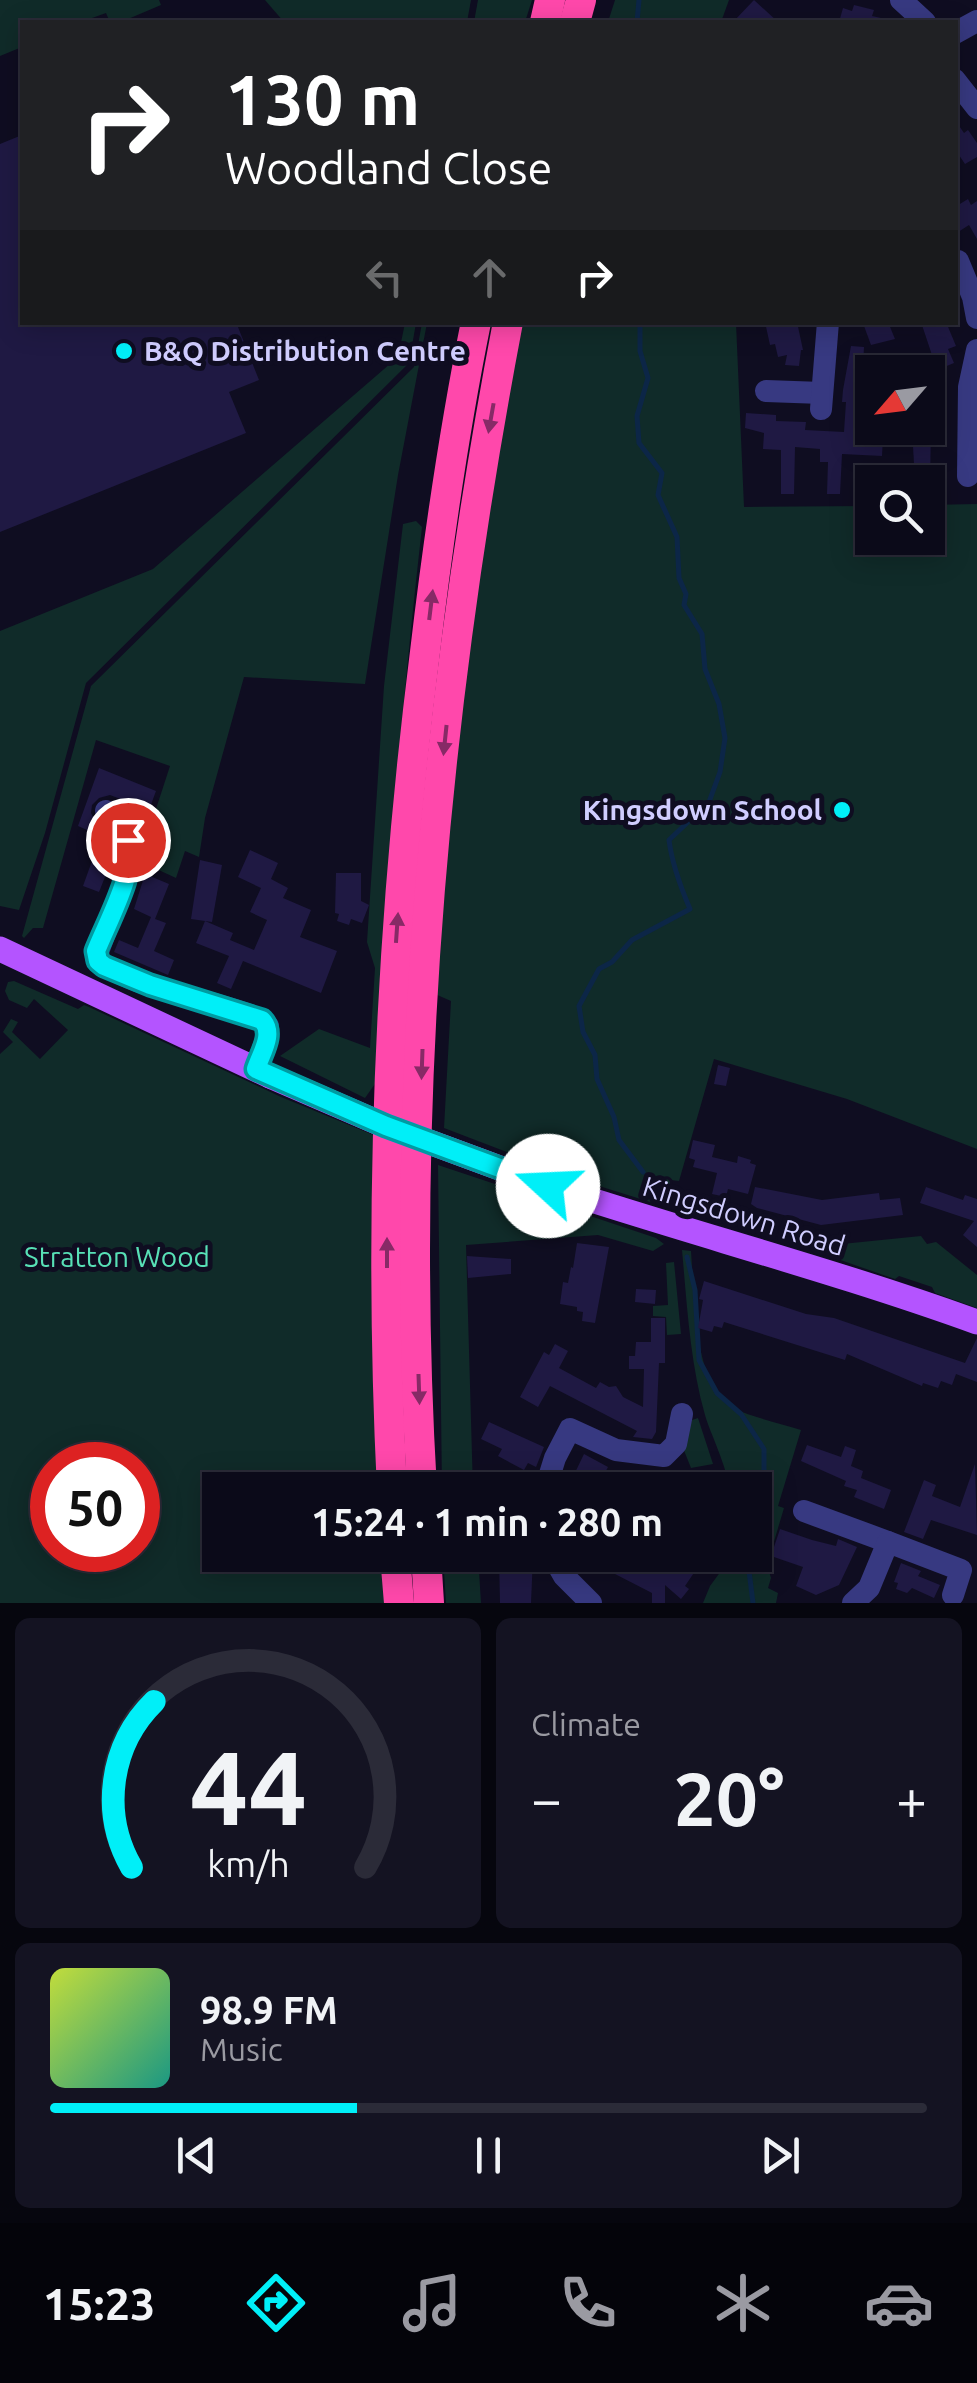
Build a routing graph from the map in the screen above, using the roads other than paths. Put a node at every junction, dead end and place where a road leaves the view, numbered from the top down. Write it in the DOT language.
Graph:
graph roads {
  1 [pos="901,0"];
  2 [pos="923,20"];
  3 [pos="958,84"];
  4 [pos="977,108"];
  5 [pos="963,259"];
  6 [pos="977,318"];
  7 [pos="475,325"];
  8 [pos="507,325"];
  9 [pos="828,325"];
  10 [pos="977,350"];
  11 [pos="766,391"];
  12 [pos="973,430"];
  13 [pos="968,476"];
  14 [pos="106,811"];
  15 [pos="0,948"];
  16 [pos="263,1072"];
  17 [pos="977,1322"];
  18 [pos="682,1414"];
  19 [pos="391,1472"];
  20 [pos="421,1472"];
  21 [pos="551,1472"];
  22 [pos="804,1511"];
  23 [pos="888,1542"];
  24 [pos="397,1572"];
  25 [pos="427,1572"];
  26 [pos="562,1572"];
  27 [pos="953,1595"];
  28 [pos="585,1602"];
  29 [pos="399,1603"];
  30 [pos="430,1603"];
  31 [pos="853,1603"];
  1 -- 2 [label="street"];
  3 -- 4 [label="street"];
  5 -- 6 [label="street"];
  19 -- 7 [label="highway, one-way"];
  8 -- 20 [label="highway, one-way"];
  9 -- 11 [label="street"];
  10 -- 12 [label="street"];
  12 -- 13 [label="street"];
  14 -- 16 [label="street"];
  15 -- 16 [label="main road, Kingsdown Road"];
  16 -- 17 [label="main road, Kingsdown Road, bridge"];
  18 -- 21 [label="street"];
  22 -- 23 [label="street"];
  23 -- 27 [label="street"];
  23 -- 31 [label="street"];
  24 -- 29 [label="highway"];
  25 -- 30 [label="highway"];
  26 -- 28 [label="street"];
}
